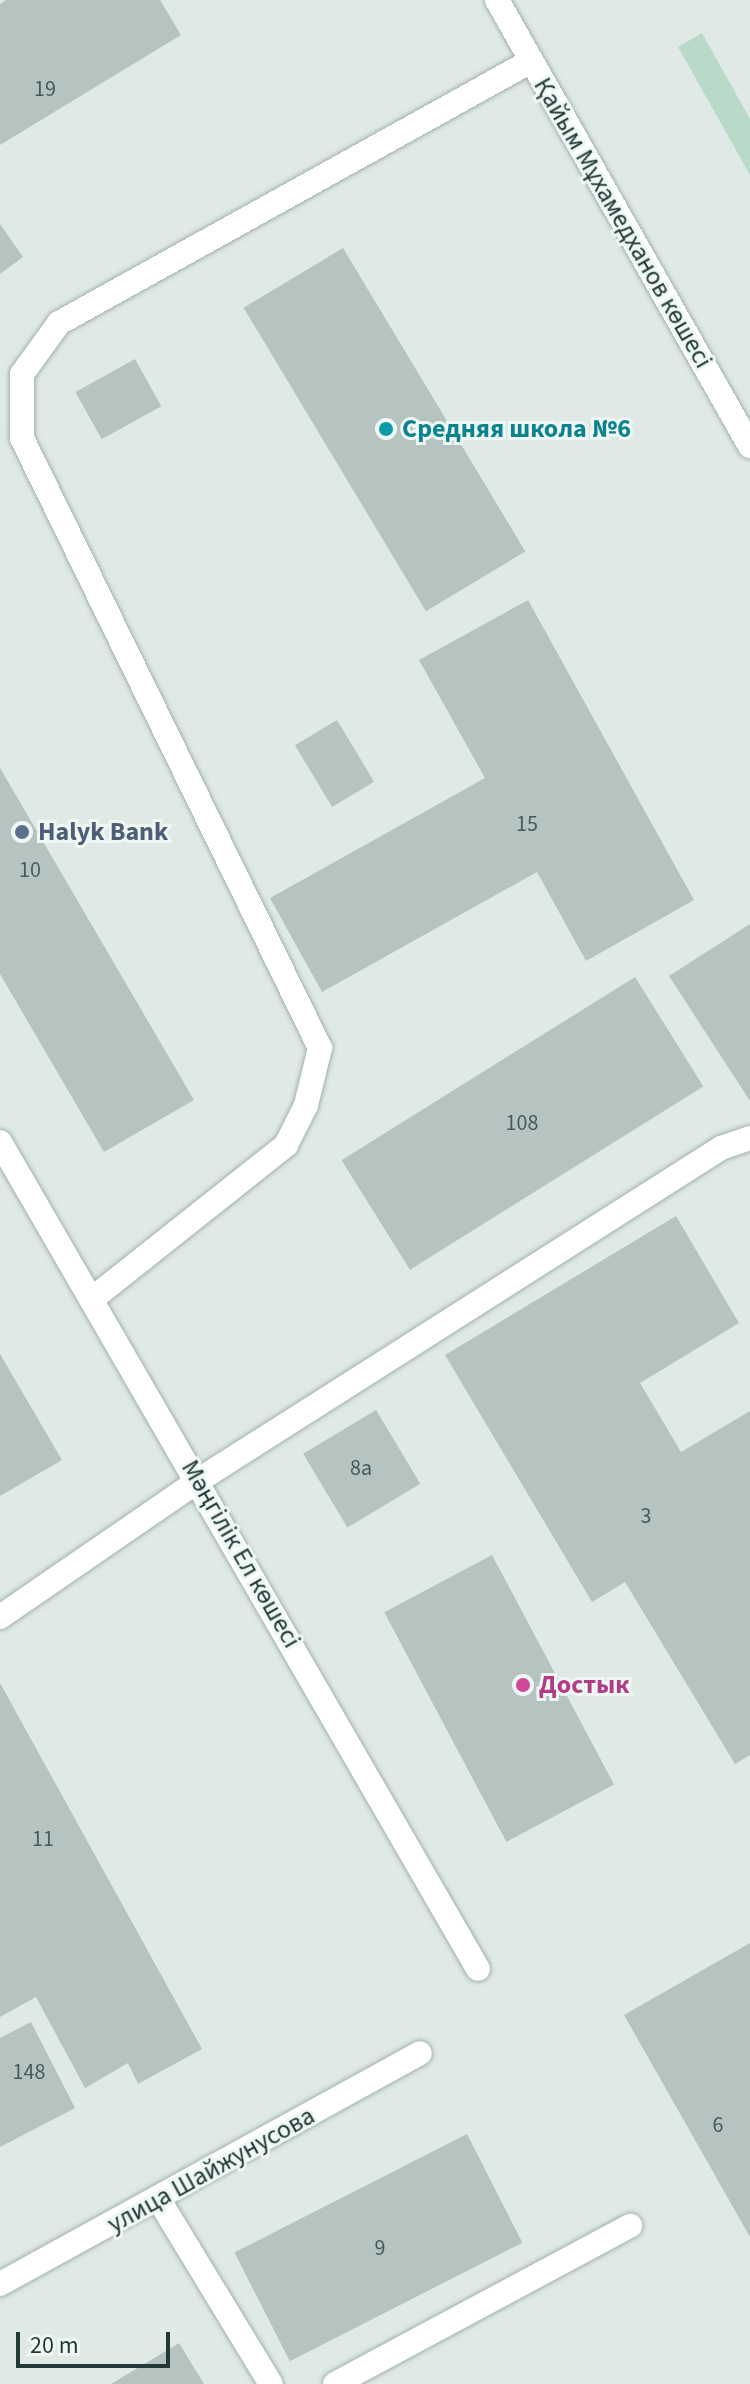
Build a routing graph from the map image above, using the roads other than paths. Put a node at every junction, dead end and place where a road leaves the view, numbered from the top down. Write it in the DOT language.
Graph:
graph roads {
  1 [pos="497,0"];
  2 [pos="531,61"];
  3 [pos="750,446"];
  4 [pos="750,1138"];
  5 [pos="0,1142"];
  6 [pos="92,1299"];
  7 [pos="199,1480"];
  8 [pos="1,1616"];
  9 [pos="478,1969"];
  10 [pos="420,2053"];
  11 [pos="159,2200"];
  12 [pos="630,2226"];
  13 [pos="0,2284"];
  14 [pos="271,2384"];
  15 [pos="335,2384"];
  1 -- 2 [label="street, Қайым Мұхамедханов көшесі"];
  2 -- 3 [label="street, Қайым Мұхамедханов көшесі"];
  2 -- 6 [label="street"];
  4 -- 7 [label="street"];
  5 -- 6 [label="street, Мәңгілік Ел көшесі"];
  6 -- 7 [label="street, Мәңгілік Ел көшесі"];
  7 -- 8 [label="street"];
  7 -- 9 [label="street, Мәңгілік Ел көшесі"];
  10 -- 11 [label="street, улица Шайжунусова"];
  11 -- 13 [label="street, улица Шайжунусова"];
  11 -- 14 [label="street"];
  12 -- 15 [label="street"];
}
